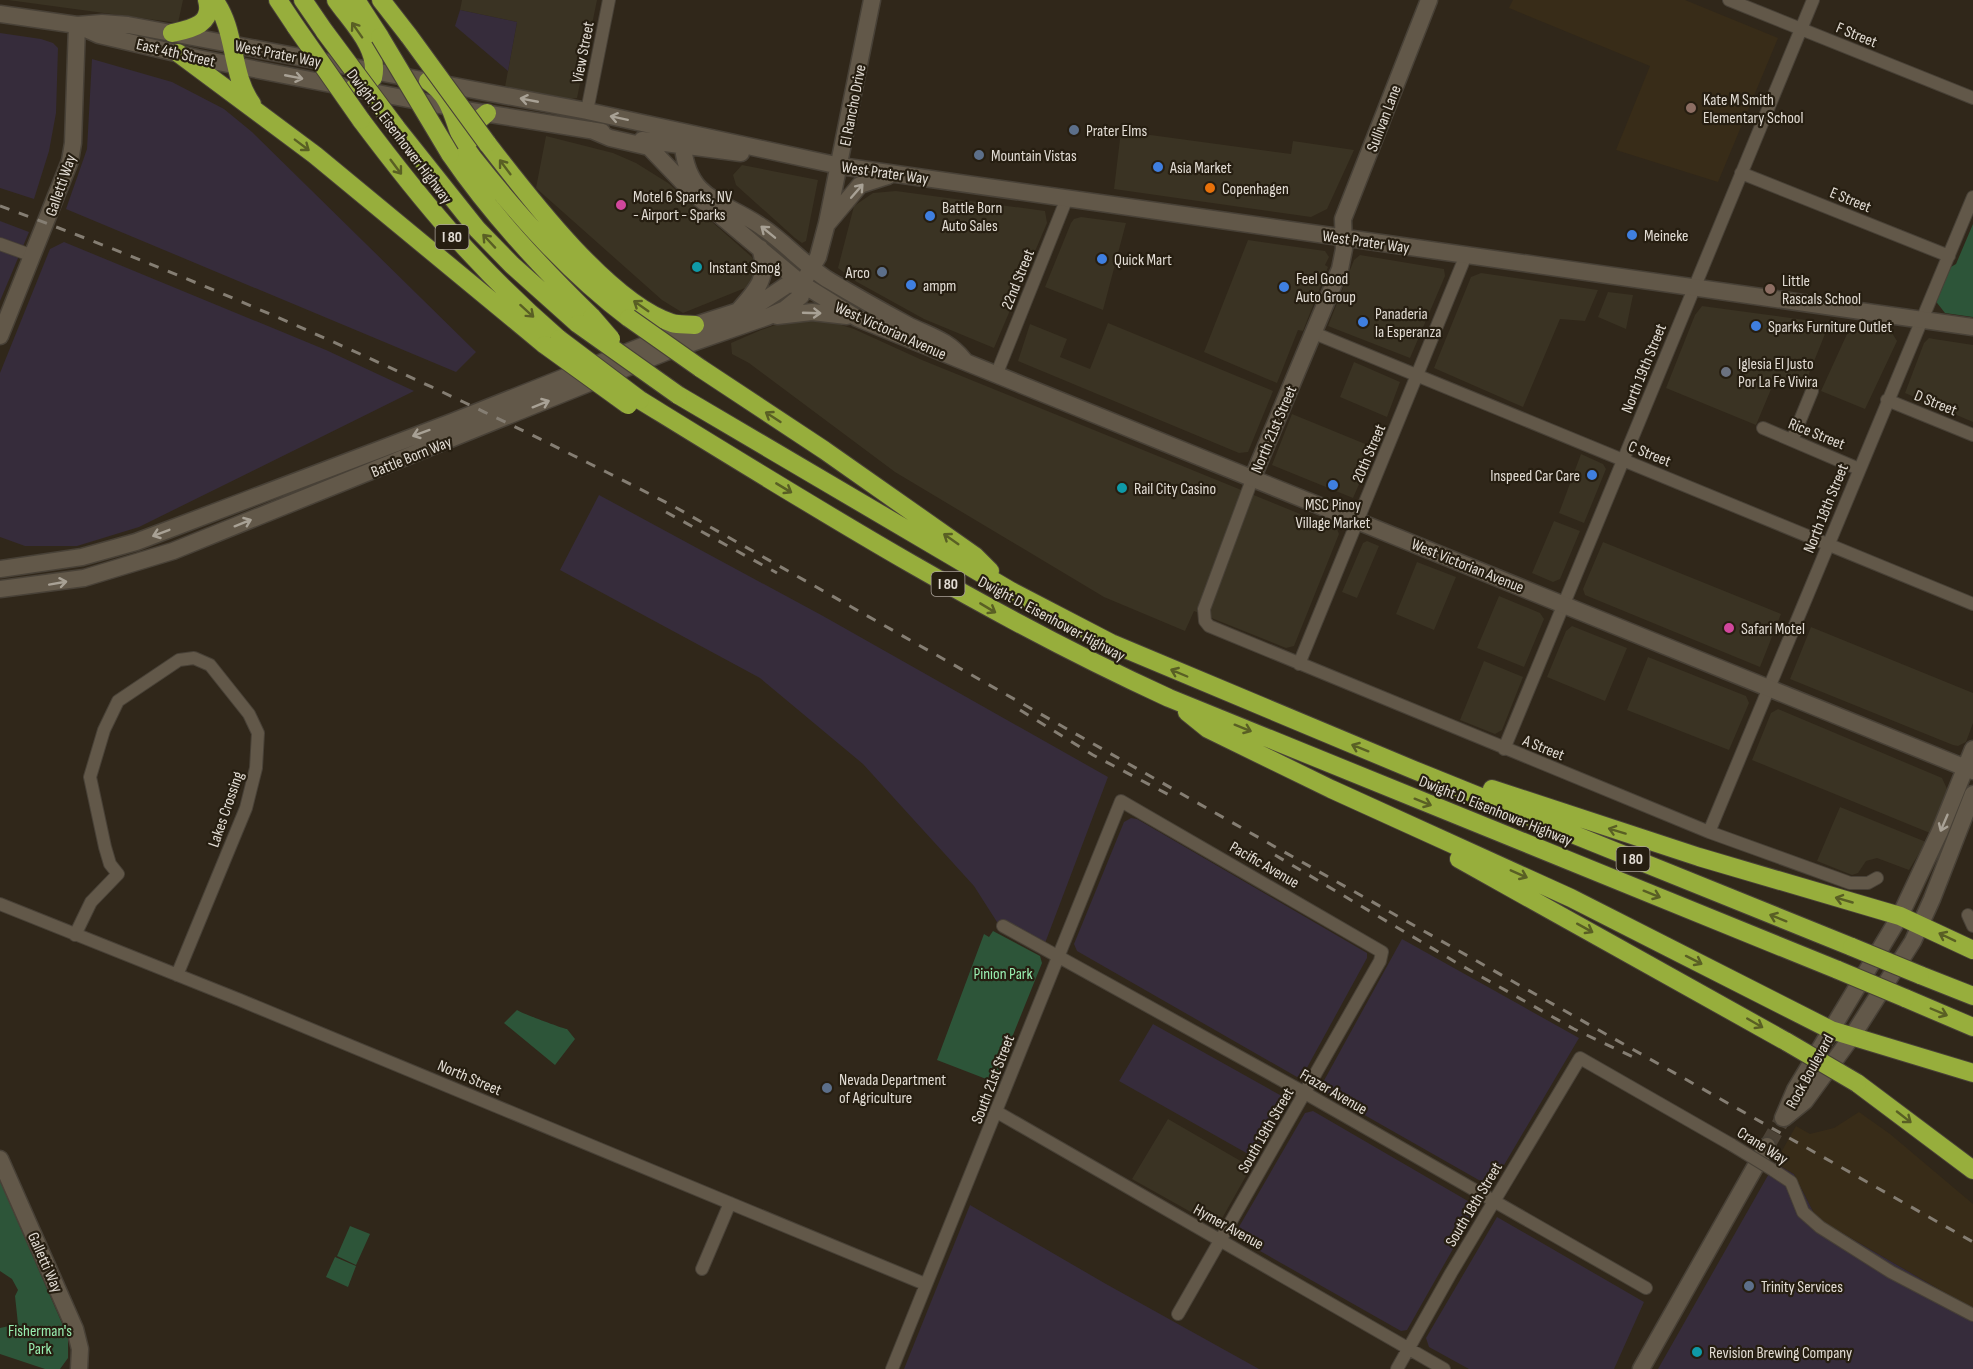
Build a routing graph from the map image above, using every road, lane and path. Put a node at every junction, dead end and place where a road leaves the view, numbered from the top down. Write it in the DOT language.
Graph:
graph roads {
  1 [pos="207,0"];
  2 [pos="214,0"];
  3 [pos="278,0"];
  4 [pos="303,0"];
  5 [pos="336,0"];
  6 [pos="356,0"];
  7 [pos="381,0"];
  8 [pos="609,0"];
  9 [pos="872,0"];
  10 [pos="1429,0"];
  11 [pos="1729,0"];
  12 [pos="1813,0"];
  13 [pos="0,14"];
  14 [pos="77,25"];
  15 [pos="1800,30"];
  16 [pos="172,33"];
  17 [pos="230,44"];
  18 [pos="178,53"];
  19 [pos="236,66"];
  20 [pos="375,71"];
  21 [pos="428,81"];
  22 [pos="354,88"];
  23 [pos="1973,98"];
  24 [pos="452,107"];
  25 [pos="256,109"];
  26 [pos="586,111"];
  27 [pos="487,113"];
  28 [pos="651,125"];
  29 [pos="591,130"];
  30 [pos="683,147"];
  31 [pos="760,150"];
  32 [pos="840,166"];
  33 [pos="487,173"];
  34 [pos="1741,173"];
  35 [pos="895,174"];
  36 [pos="1973,197"];
  37 [pos="1067,198"];
  38 [pos="827,223"];
  39 [pos="1342,237"];
  40 [pos="0,244"];
  41 [pos="760,248"];
  42 [pos="1466,255"];
  43 [pos="33,256"];
  44 [pos="1949,256"];
  45 [pos="807,277"];
  46 [pos="1693,288"];
  47 [pos="738,311"];
  48 [pos="768,317"];
  49 [pos="857,318"];
  50 [pos="1920,320"];
  51 [pos="585,321"];
  52 [pos="695,325"];
  53 [pos="1973,327"];
  54 [pos="1314,333"];
  55 [pos="0,336"];
  56 [pos="552,342"];
  57 [pos="963,360"];
  58 [pos="997,373"];
  59 [pos="1417,376"];
  60 [pos="1812,391"];
  61 [pos="1887,400"];
  62 [pos="1763,428"];
  63 [pos="1973,435"];
  64 [pos="1792,440"];
  65 [pos="1622,459"];
  66 [pos="1859,469"];
  67 [pos="1253,477"];
  68 [pos="1358,520"];
  69 [pos="1828,544"];
  70 [pos="0,568"];
  71 [pos="0,589"];
  72 [pos="1011,591"];
  73 [pos="1563,604"];
  74 [pos="1973,604"];
  75 [pos="1205,621"];
  76 [pos="1299,664"];
  77 [pos="1768,688"];
  78 [pos="1169,698"];
  79 [pos="1504,749"];
  80 [pos="1973,749"];
  81 [pos="1414,770"];
  82 [pos="1969,770"];
  83 [pos="1973,794"];
  84 [pos="1122,801"];
  85 [pos="1408,825"];
  86 [pos="1709,832"];
  87 [pos="1876,878"];
  88 [pos="0,904"];
  89 [pos="1900,916"];
  90 [pos="1921,925"];
  91 [pos="1004,926"];
  92 [pos="75,935"];
  93 [pos="1973,950"];
  94 [pos="1058,954"];
  95 [pos="1380,961"];
  96 [pos="177,975"];
  97 [pos="1973,996"];
  98 [pos="1973,1027"];
  99 [pos="1831,1030"];
  100 [pos="1851,1038"];
  101 [pos="1580,1058"];
  102 [pos="1973,1073"];
  103 [pos="1305,1093"];
  104 [pos="997,1112"];
  105 [pos="1767,1146"];
  106 [pos="0,1159"];
  107 [pos="1973,1170"];
  108 [pos="1493,1202"];
  109 [pos="730,1203"];
  110 [pos="1221,1240"];
  111 [pos="702,1269"];
  112 [pos="925,1284"];
  113 [pos="1646,1288"];
  114 [pos="1178,1314"];
  115 [pos="1973,1315"];
  116 [pos="1408,1349"];
  117 [pos="79,1369"];
  118 [pos="892,1369"];
  119 [pos="1397,1369"];
  120 [pos="1444,1369"];
  121 [pos="1641,1369"];
  1 -- 16 [label="highway"];
  2 -- 17 [label="highway"];
  3 -- 56 [label="highway, Dwight D. Eisenhower Highway / I 80, one-way, bridge"];
  51 -- 4 [label="highway, Dwight D. Eisenhower Highway / I 80, one-way, bridge"];
  20 -- 5 [label="highway, one-way"];
  6 -- 51 [label="highway, bridge"];
  52 -- 7 [label="highway, one-way, bridge"];
  8 -- 26 [label="street, View Street"];
  9 -- 32 [label="main road, El Rancho Drive"];
  10 -- 39 [label="main road, Sullivan Lane"];
  11 -- 15 [label="street, F Street"];
  12 -- 15 [label="street, North 19th Street"];
  13 -- 14 [label="main road, East 4th Street"];
  14 -- 16 [label="main road, West Prater Way"];
  14 -- 18 [label="main road, East 4th Street"];
  14 -- 43 [label="main road, Galletti Way"];
  15 -- 23 [label="street, F Street"];
  15 -- 34 [label="street, North 19th Street"];
  16 -- 17 [label="main road, West Prater Way"];
  17 -- 19 [label="highway"];
  17 -- 20 [label="main road, West Prater Way"];
  18 -- 19 [label="main road, East 4th Street"];
  18 -- 25 [label="highway"];
  19 -- 22 [label="main road, East 4th Street, one-way"];
  19 -- 25 [label="highway"];
  20 -- 21 [label="main road, West Prater Way"];
  20 -- 22 [label="highway"];
  21 -- 24 [label="highway"];
  26 -- 21 [label="main road, West Prater Way, one-way"];
  22 -- 24 [label="main road, West Prater Way"];
  24 -- 27 [label="main road, West Prater Way"];
  24 -- 33 [label="highway"];
  25 -- 56 [label="highway, one-way"];
  28 -- 26 [label="main road, West Prater Way, one-way"];
  27 -- 29 [label="main road, West Prater Way"];
  27 -- 33 [label="highway"];
  28 -- 30 [label="main road"];
  28 -- 31 [label="main road, West Prater Way"];
  29 -- 30 [label="main road, West Prater Way"];
  29 -- 41 [label="main road, West Victorian Avenue"];
  30 -- 31 [label="main road, West Prater Way"];
  45 -- 30 [label="main road, West Victorian Avenue, one-way"];
  31 -- 32 [label="main road, West Prater Way"];
  32 -- 35 [label="main road, West Prater Way"];
  32 -- 38 [label="main road, El Rancho Drive"];
  72 -- 33 [label="highway, one-way, bridge"];
  34 -- 44 [label="street, E Street"];
  34 -- 46 [label="street, North 19th Street"];
  35 -- 37 [label="main road, West Prater Way"];
  38 -- 35 [label="main road, one-way"];
  36 -- 44 [label="street, North 18th Street"];
  37 -- 39 [label="main road, West Prater Way"];
  37 -- 58 [label="street, 22nd Street"];
  38 -- 45 [label="main road, El Rancho Drive"];
  39 -- 42 [label="main road, West Prater Way"];
  39 -- 54 [label="main road, North 21st Street"];
  40 -- 43 [label="street"];
  41 -- 45 [label="main road, West Victorian Avenue"];
  41 -- 47 [label="main road"];
  42 -- 46 [label="main road, West Prater Way"];
  42 -- 59 [label="street, 20th Street"];
  43 -- 55 [label="main road, Galletti Way"];
  44 -- 50 [label="street, North 18th Street"];
  45 -- 47 [label="main road, Battle Born Way"];
  45 -- 48 [label="main road, Battle Born Way"];
  45 -- 49 [label="main road, West Victorian Avenue"];
  45 -- 57 [label="main road, West Victorian Avenue"];
  46 -- 50 [label="main road, West Prater Way"];
  46 -- 65 [label="street, North 19th Street"];
  47 -- 52 [label="main road, Battle Born Way"];
  48 -- 49 [label="main road, one-way"];
  71 -- 48 [label="main road, Battle Born Way, one-way"];
  49 -- 57 [label="main road, West Victorian Avenue"];
  50 -- 53 [label="main road, West Prater Way"];
  50 -- 61 [label="street, North 18th Street"];
  51 -- 72 [label="highway, Dwight D. Eisenhower Highway / I 80, bridge"];
  52 -- 70 [label="main road, Battle Born Way, one-way"];
  54 -- 59 [label="street, C Street"];
  54 -- 67 [label="main road, North 21st Street"];
  56 -- 78 [label="highway, Dwight D. Eisenhower Highway / I 80, one-way, bridge"];
  57 -- 58 [label="main road, West Victorian Avenue"];
  58 -- 67 [label="main road, West Victorian Avenue"];
  59 -- 65 [label="street, C Street"];
  59 -- 68 [label="street, 20th Street"];
  60 -- 64 [label="street"];
  61 -- 63 [label="street, D Street"];
  61 -- 66 [label="street, North 18th Street"];
  62 -- 64 [label="street, Rice Street"];
  64 -- 66 [label="street, Rice Street"];
  65 -- 69 [label="street, C Street"];
  65 -- 73 [label="street, North 19th Street"];
  66 -- 69 [label="street, North 18th Street"];
  67 -- 68 [label="main road, West Victorian Avenue"];
  67 -- 75 [label="street, North 21st Street"];
  68 -- 73 [label="main road, West Victorian Avenue"];
  68 -- 76 [label="street, 20th Street"];
  69 -- 74 [label="street, C Street"];
  69 -- 77 [label="street, North 18th Street"];
  81 -- 72 [label="highway, Dwight D. Eisenhower Highway / I 80, one-way"];
  73 -- 77 [label="main road, West Victorian Avenue"];
  73 -- 79 [label="street, North 19th Street"];
  75 -- 76 [label="street, A Street"];
  76 -- 79 [label="street, A Street"];
  77 -- 82 [label="main road, West Victorian Avenue"];
  77 -- 86 [label="street, North 18th Street"];
  78 -- 85 [label="highway"];
  78 -- 98 [label="highway, Dwight D. Eisenhower Highway / I 80, one-way, bridge"];
  79 -- 86 [label="street, A Street"];
  80 -- 82 [label="main road, Rock Boulevard"];
  89 -- 81 [label="highway, one-way"];
  97 -- 81 [label="highway, Dwight D. Eisenhower Highway / I 80, one-way, bridge"];
  82 -- 89 [label="main road, Rock Boulevard, one-way"];
  83 -- 90 [label="main road, Rock Boulevard"];
  84 -- 94 [label="street, South 21st Street"];
  84 -- 95 [label="street, Pacific Avenue"];
  85 -- 99 [label="highway, one-way"];
  85 -- 107 [label="highway, one-way, bridge"];
  86 -- 87 [label="street, A Street"];
  88 -- 92 [label="street, North Street"];
  89 -- 90 [label="highway"];
  89 -- 99 [label="main road, Rock Boulevard"];
  93 -- 90 [label="highway, one-way"];
  90 -- 100 [label="main road, Rock Boulevard"];
  91 -- 94 [label="street, Frazer Avenue"];
  92 -- 96 [label="street, North Street"];
  92 -- 96 [label="street, Lakes Crossing"];
  94 -- 103 [label="street, Frazer Avenue"];
  94 -- 104 [label="street, South 21st Street"];
  95 -- 103 [label="street, South 19th Street"];
  96 -- 109 [label="street, North Street"];
  99 -- 100 [label="highway"];
  99 -- 100 [label="main road, Rock Boulevard"];
  100 -- 102 [label="highway"];
  101 -- 108 [label="street, South 18th Street"];
  101 -- 115 [label="street, Crane Way, bridge"];
  103 -- 108 [label="street, Frazer Avenue"];
  103 -- 110 [label="street, South 19th Street"];
  104 -- 110 [label="street, Hymer Avenue"];
  104 -- 112 [label="street, South 21st Street"];
  105 -- 121 [label="main road"];
  106 -- 117 [label="main road, Galletti Way"];
  108 -- 113 [label="street, Frazer Avenue"];
  108 -- 116 [label="street, South 18th Street"];
  109 -- 111 [label="street"];
  109 -- 112 [label="street, North Street"];
  110 -- 114 [label="street, South 19th Street"];
  110 -- 116 [label="street, Hymer Avenue"];
  112 -- 118 [label="street, South 21st Street"];
  116 -- 119 [label="street, South 18th Street"];
  116 -- 120 [label="street, Hymer Avenue"];
}
